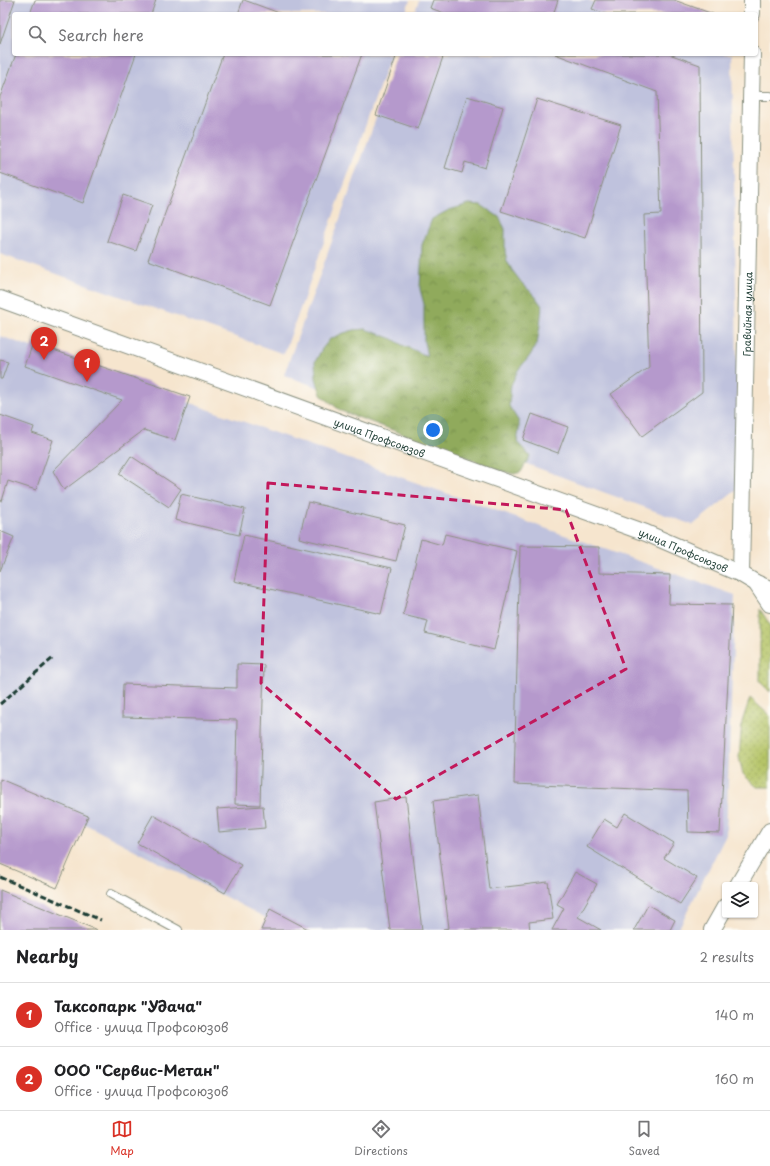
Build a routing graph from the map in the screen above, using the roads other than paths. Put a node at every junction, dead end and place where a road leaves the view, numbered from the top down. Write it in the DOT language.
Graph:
graph roads {
  1 [pos="752,0"];
  2 [pos="752,12"];
  3 [pos="752,56"];
  4 [pos="752,96"];
  5 [pos="770,96"];
  6 [pos="0,299"];
  7 [pos="741,574"];
  8 [pos="763,586"];
  9 [pos="770,604"];
  10 [pos="770,831"];
  11 [pos="740,882"];
  12 [pos="111,894"];
  13 [pos="722,912"];
  14 [pos="178,930"];
  15 [pos="712,930"];
  1 -- 2 [label="street"];
  3 -- 4 [label="street, Гравийная улица"];
  4 -- 5 [label="lane"];
  4 -- 7 [label="street, Гравийная улица"];
  6 -- 7 [label="street, улица Профсоюзов"];
  7 -- 8 [label="street, улица Профсоюзов"];
  8 -- 9 [label="street, улица Профсоюзов"];
  10 -- 11 [label="street"];
  12 -- 14 [label="lane"];
  13 -- 15 [label="street"];
}
